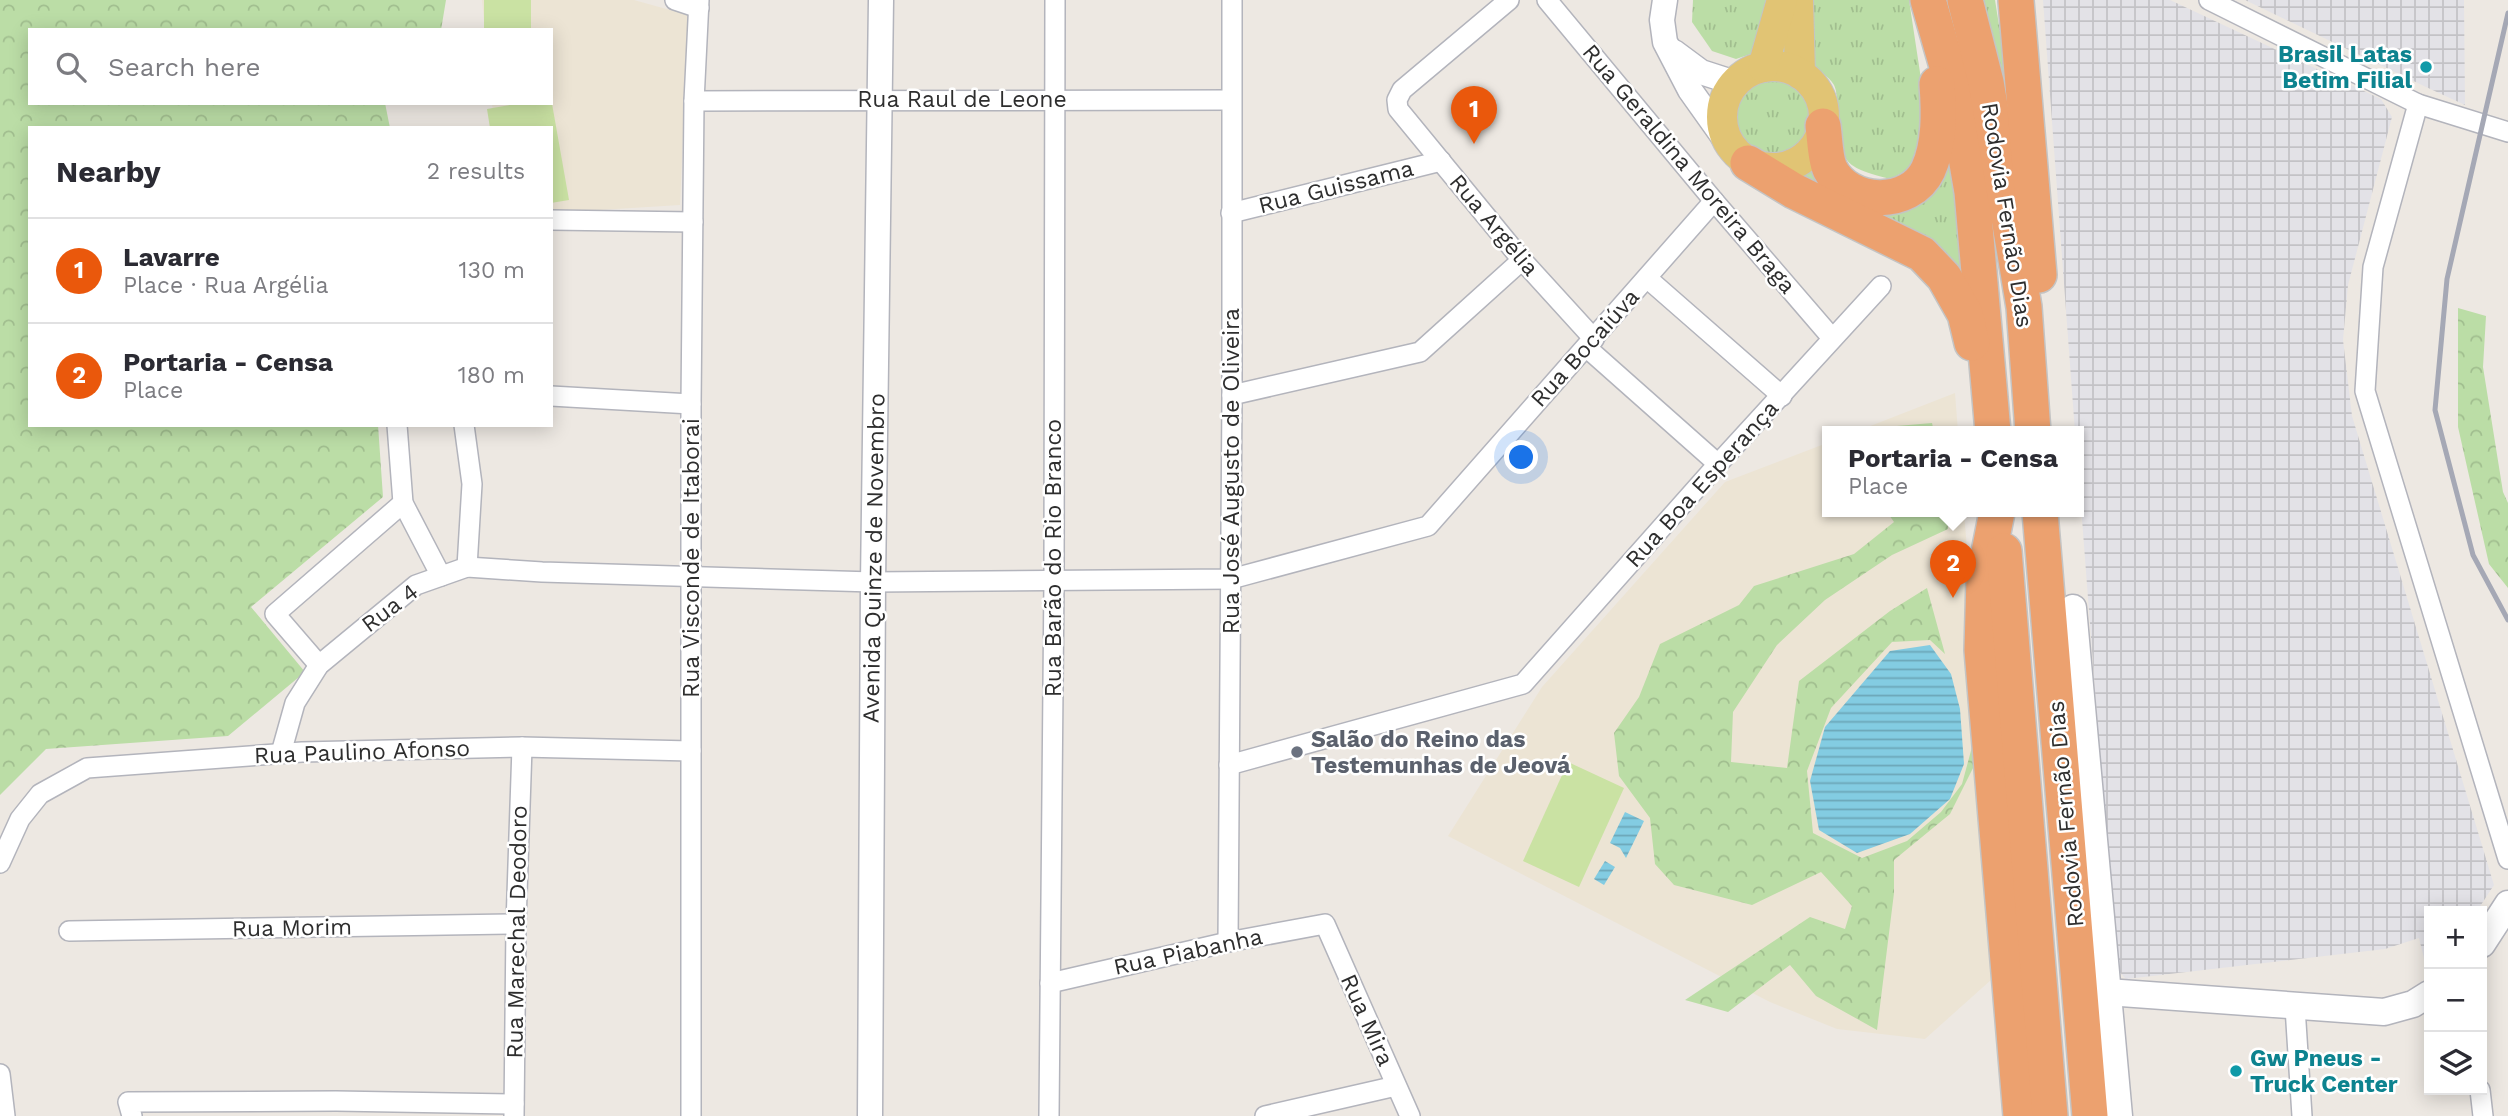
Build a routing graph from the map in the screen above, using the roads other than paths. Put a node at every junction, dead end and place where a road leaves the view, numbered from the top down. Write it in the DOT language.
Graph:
graph roads {
  1 [pos="675,0"];
  2 [pos="881,0"];
  3 [pos="1055,0"];
  4 [pos="1232,0"];
  5 [pos="1508,0"];
  6 [pos="1547,0"];
  7 [pos="1665,0"];
  8 [pos="1782,0"];
  9 [pos="1798,0"];
  10 [pos="1965,0"];
  11 [pos="2016,0"];
  12 [pos="2209,0"];
  13 [pos="699,4"];
  14 [pos="1930,5"];
  15 [pos="1665,42"];
  16 [pos="1763,67"];
  17 [pos="1800,74"];
  18 [pos="1735,83"];
  19 [pos="1054,99"];
  20 [pos="878,100"];
  21 [pos="1231,100"];
  22 [pos="694,101"];
  23 [pos="2418,104"];
  24 [pos="1823,126"];
  25 [pos="2508,132"];
  26 [pos="1738,152"];
  27 [pos="1441,161"];
  28 [pos="1714,201"];
  29 [pos="1231,213"];
  30 [pos="553,219"];
  31 [pos="693,222"];
  32 [pos="1522,260"];
  33 [pos="1647,278"];
  34 [pos="1881,286"];
  35 [pos="1832,338"];
  36 [pos="1590,343"];
  37 [pos="1232,395"];
  38 [pos="553,396"];
  39 [pos="1782,396"];
  40 [pos="691,404"];
  41 [pos="1991,426"];
  42 [pos="1992,426"];
  43 [pos="2032,426"];
  44 [pos="2033,426"];
  45 [pos="397,427"];
  46 [pos="464,427"];
  47 [pos="1718,464"];
  48 [pos="403,503"];
  49 [pos="1998,517"];
  50 [pos="1999,517"];
  51 [pos="2040,517"];
  52 [pos="2053,517"];
  53 [pos="467,567"];
  54 [pos="441,576"];
  55 [pos="691,577"];
  56 [pos="1054,579"];
  57 [pos="1231,579"];
  58 [pos="873,582"];
  59 [pos="2073,608"];
  60 [pos="319,664"];
  61 [pos="522,747"];
  62 [pos="691,751"];
  63 [pos="281,753"];
  64 [pos="1229,765"];
  65 [pos="2508,859"];
  66 [pos="0,863"];
  67 [pos="2508,904"];
  68 [pos="1325,924"];
  69 [pos="516,925"];
  70 [pos="69,931"];
  71 [pos="2487,936"];
  72 [pos="1228,942"];
  73 [pos="1050,983"];
  74 [pos="2107,992"];
  75 [pos="2424,996"];
  76 [pos="2295,1007"];
  77 [pos="0,1074"];
  78 [pos="1395,1086"];
  79 [pos="2481,1095"];
  80 [pos="130,1109"];
  81 [pos="336,1109"];
  82 [pos="514,1110"];
  83 [pos="5,1116"];
  84 [pos="691,1116"];
  85 [pos="870,1116"];
  86 [pos="1049,1116"];
  87 [pos="1265,1116"];
  88 [pos="1409,1116"];
  89 [pos="2021,1116"];
  90 [pos="2050,1116"];
  91 [pos="2090,1116"];
  92 [pos="2119,1116"];
  93 [pos="2302,1116"];
  94 [pos="2483,1116"];
  1 -- 13 [label="street"];
  2 -- 20 [label="street, Avenida Quinze de Novembro"];
  3 -- 19 [label="street, Rua Barão do Rio Branco"];
  4 -- 21 [label="street, Rua José Augusto de Oliveira"];
  5 -- 27 [label="street, Rua Argélia"];
  6 -- 28 [label="street, Rua Geraldina Moreira Braga"];
  7 -- 15 [label="street"];
  8 -- 16 [label="main road"];
  9 -- 17 [label="main road"];
  10 -- 43 [label="highway, Rodovia Fernão Dias"];
  11 -- 44 [label="highway"];
  12 -- 23 [label="street"];
  13 -- 22 [label="street, Rua Visconde de Itaborai"];
  14 -- 24 [label="highway"];
  14 -- 42 [label="highway, Rodovia Fernão Dias"];
  15 -- 18 [label="street"];
  15 -- 26 [label="street"];
  16 -- 17 [label="main road"];
  16 -- 18 [label="main road"];
  17 -- 24 [label="main road"];
  18 -- 26 [label="main road"];
  19 -- 20 [label="street, Rua Raul de Leone"];
  19 -- 21 [label="street, Rua Raul de Leone"];
  19 -- 56 [label="street, Rua Barão do Rio Branco"];
  20 -- 22 [label="street, Rua Raul de Leone"];
  20 -- 58 [label="street, Avenida Quinze de Novembro"];
  21 -- 29 [label="street, Rua José Augusto de Oliveira"];
  22 -- 31 [label="street, Rua Visconde de Itaborai"];
  23 -- 25 [label="street"];
  23 -- 65 [label="street"];
  24 -- 26 [label="main road"];
  26 -- 41 [label="highway"];
  27 -- 29 [label="street, Rua Guissama"];
  27 -- 32 [label="street, Rua Argélia"];
  28 -- 33 [label="street, Rua Bocaiúva"];
  28 -- 35 [label="street, Rua Geraldina Moreira Braga"];
  29 -- 37 [label="street, Rua José Augusto de Oliveira"];
  30 -- 31 [label="street"];
  31 -- 40 [label="street, Rua Visconde de Itaborai"];
  32 -- 36 [label="street, Rua Argélia"];
  32 -- 37 [label="street"];
  33 -- 36 [label="street, Rua Bocaiúva"];
  33 -- 39 [label="street"];
  34 -- 35 [label="street, Rua Boa Esperança"];
  35 -- 39 [label="street, Rua Boa Esperança"];
  36 -- 47 [label="street, Rua Argélia"];
  36 -- 57 [label="street, Rua Bocaiúva"];
  37 -- 57 [label="street, Rua José Augusto de Oliveira"];
  38 -- 40 [label="street"];
  39 -- 47 [label="street, Rua Boa Esperança"];
  40 -- 55 [label="street, Rua Visconde de Itaborai"];
  45 -- 48 [label="street"];
  46 -- 53 [label="street"];
  47 -- 64 [label="street, Rua Boa Esperança"];
  48 -- 54 [label="street"];
  48 -- 60 [label="street"];
  49 -- 89 [label="highway"];
  50 -- 90 [label="highway, Rodovia Fernão Dias"];
  51 -- 91 [label="highway, Rodovia Fernão Dias"];
  52 -- 59 [label="highway"];
  53 -- 54 [label="street, Rua 4"];
  53 -- 55 [label="street"];
  54 -- 60 [label="street, Rua 4"];
  55 -- 58 [label="street"];
  55 -- 62 [label="street, Rua Visconde de Itaborai"];
  56 -- 57 [label="street"];
  56 -- 58 [label="street"];
  56 -- 73 [label="street, Rua Barão do Rio Branco"];
  57 -- 64 [label="street, Rua José Augusto de Oliveira"];
  58 -- 85 [label="street, Avenida Quinze de Novembro"];
  59 -- 74 [label="main road, Rodovia Fernão Dias"];
  60 -- 63 [label="street, Rua 4"];
  61 -- 62 [label="street, Rua Paulino Afonso"];
  61 -- 63 [label="street, Rua Paulino Afonso"];
  61 -- 69 [label="street, Rua Marechal Deodoro"];
  62 -- 84 [label="street, Rua Visconde de Itaborai"];
  63 -- 66 [label="street, Rua Paulino Afonso"];
  64 -- 72 [label="street, Rua José Augusto de Oliveira"];
  67 -- 71 [label="main road"];
  68 -- 72 [label="street, Rua Piabanha"];
  68 -- 78 [label="street, Rua Mira"];
  69 -- 70 [label="street, Rua Morim"];
  69 -- 82 [label="street, Rua Marechal Deodoro"];
  72 -- 73 [label="street, Rua Piabanha"];
  73 -- 86 [label="street, Rua Barão do Rio Branco"];
  74 -- 76 [label="main road"];
  74 -- 92 [label="main road, Rodovia Fernão Dias"];
  75 -- 76 [label="main road"];
  76 -- 93 [label="street"];
  77 -- 83 [label="street"];
  78 -- 87 [label="street"];
  78 -- 88 [label="street, Rua Mira"];
  79 -- 94 [label="street"];
  80 -- 81 [label="street"];
  81 -- 82 [label="street"];
}
